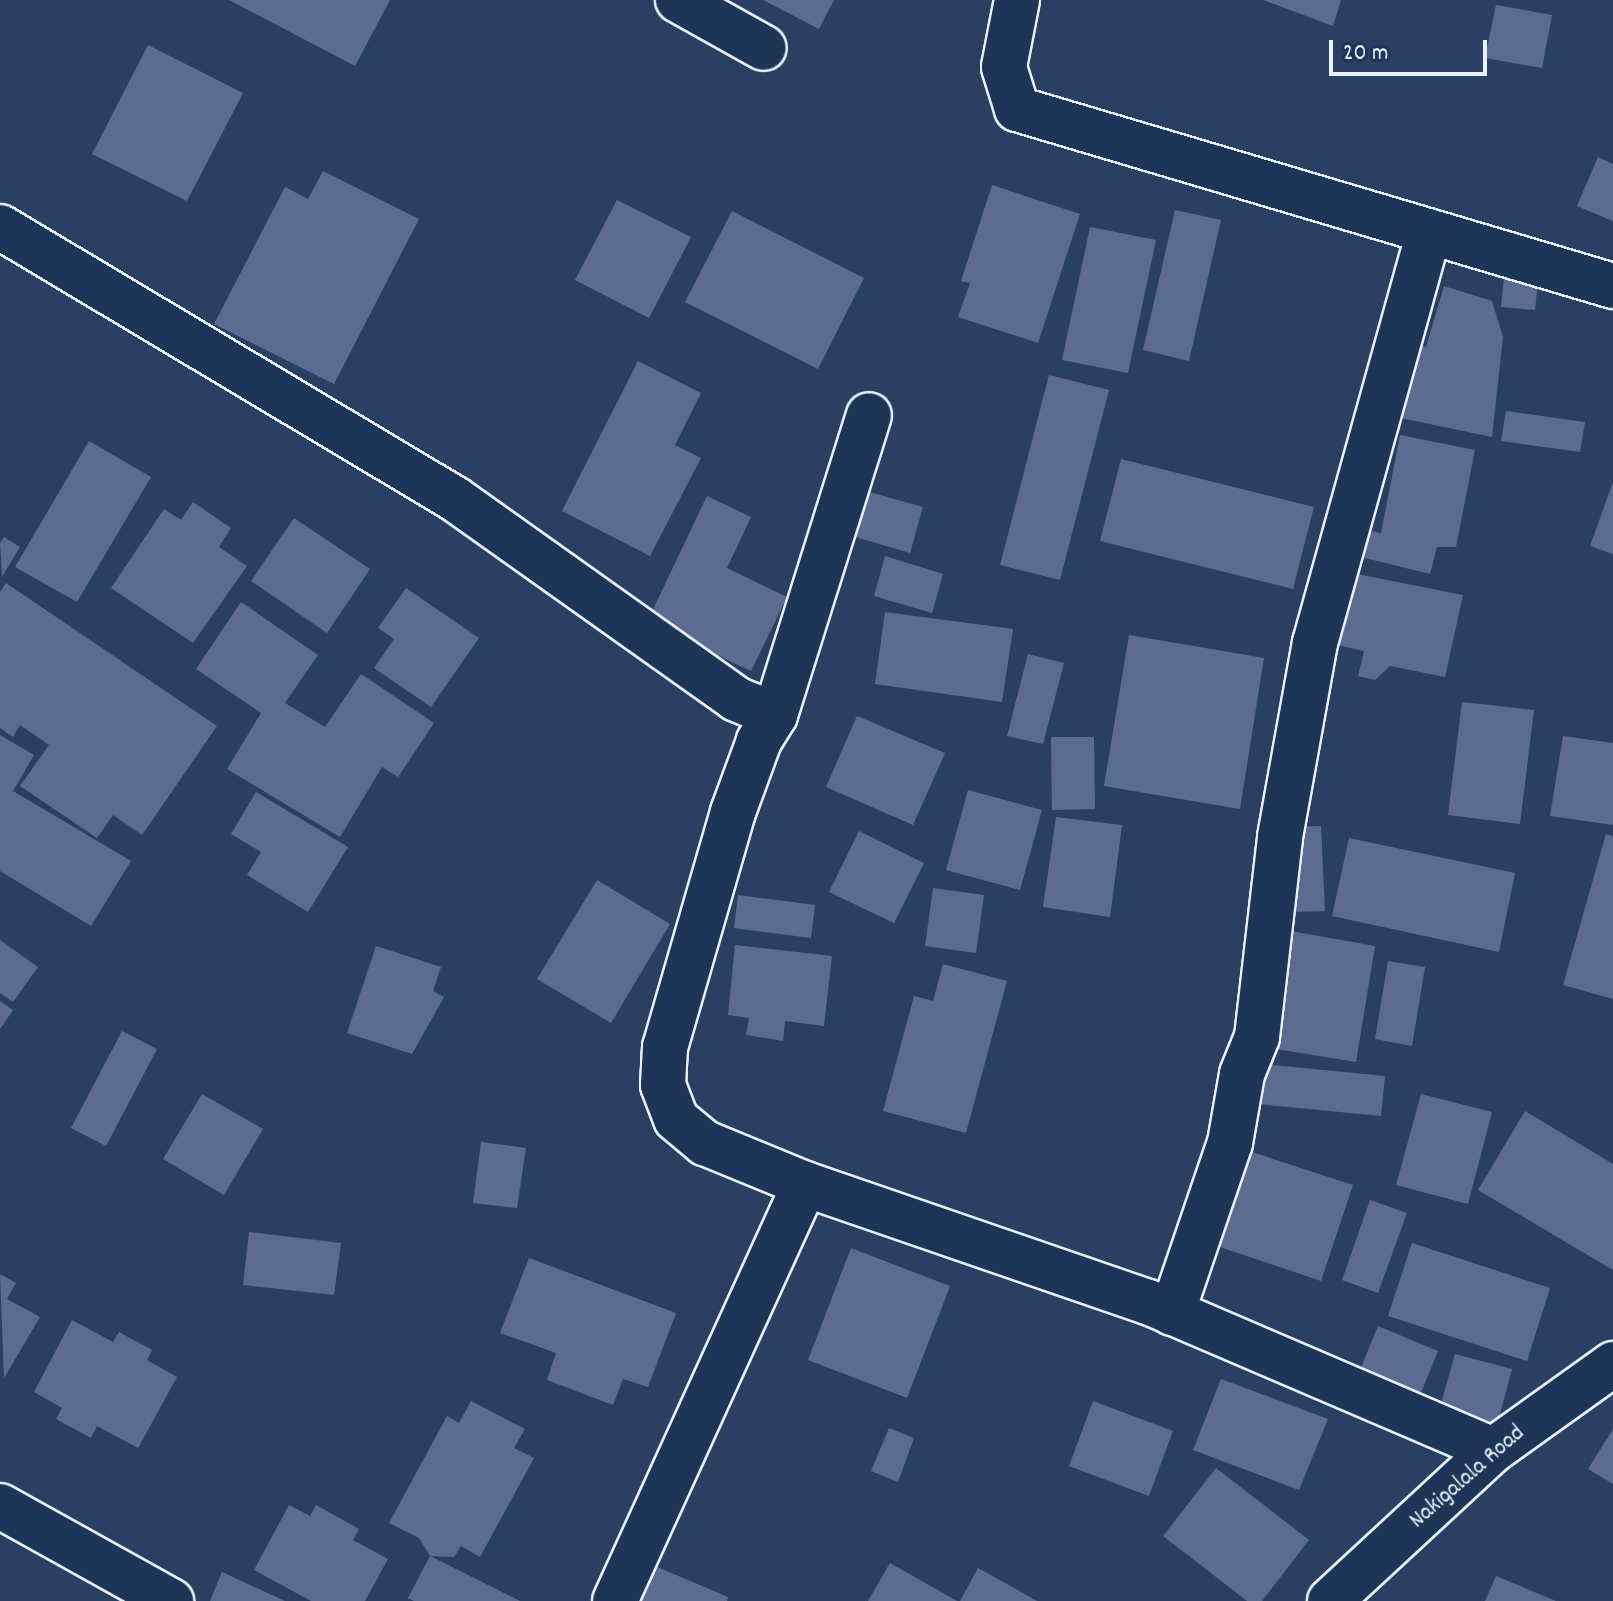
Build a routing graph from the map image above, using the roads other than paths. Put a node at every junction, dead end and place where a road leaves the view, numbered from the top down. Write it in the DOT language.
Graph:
graph roads {
  1 [pos="678,0"];
  2 [pos="1017,0"];
  3 [pos="764,48"];
  4 [pos="0,227"];
  5 [pos="1429,232"];
  6 [pos="1613,286"];
  7 [pos="869,415"];
  8 [pos="775,715"];
  9 [pos="805,1184"];
  10 [pos="1172,1313"];
  11 [pos="1613,1364"];
  12 [pos="1493,1450"];
  13 [pos="0,1506"];
  14 [pos="171,1601"];
  15 [pos="615,1601"];
  16 [pos="1330,1601"];
  1 -- 3 [label="street"];
  2 -- 5 [label="street"];
  4 -- 8 [label="street"];
  5 -- 6 [label="street"];
  5 -- 10 [label="street"];
  7 -- 8 [label="street"];
  8 -- 9 [label="street"];
  9 -- 10 [label="street"];
  9 -- 15 [label="street"];
  10 -- 12 [label="street"];
  11 -- 12 [label="street, Nakigalala Road"];
  12 -- 16 [label="street, Nakigalala Road"];
  13 -- 14 [label="street"];
}
